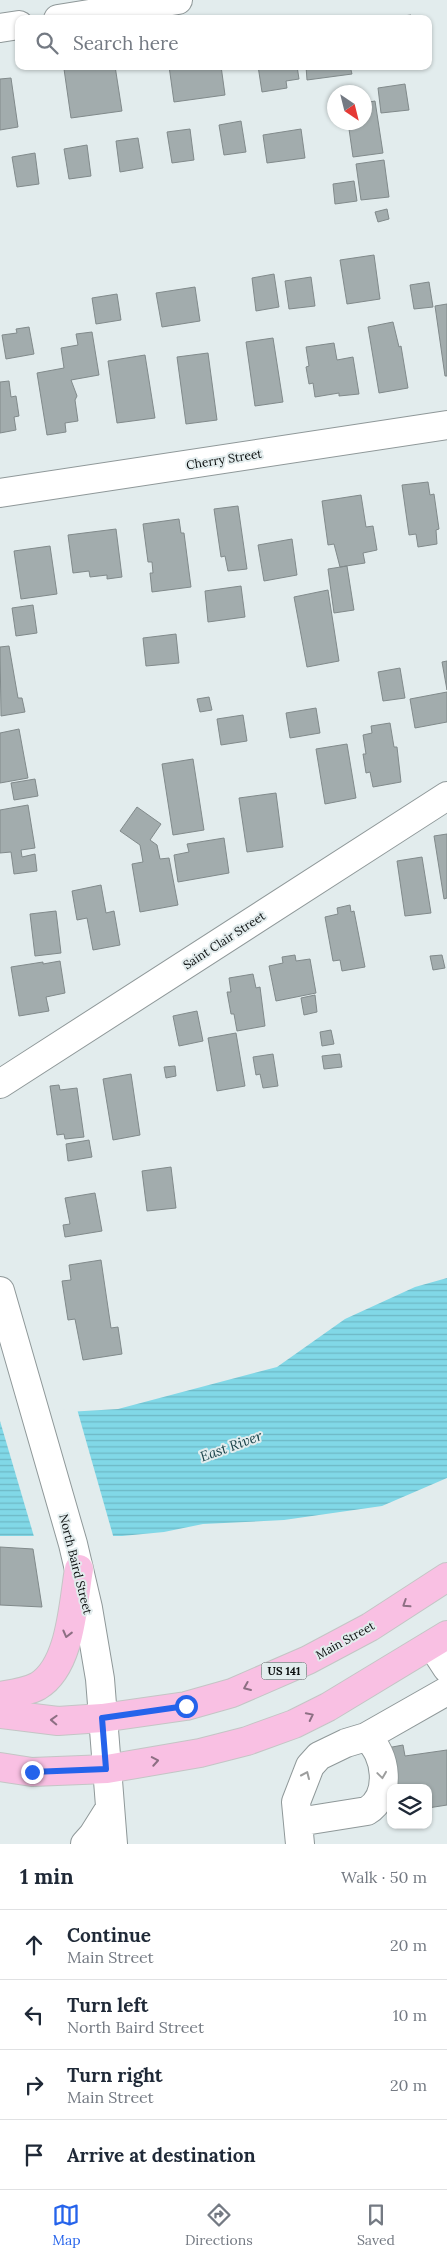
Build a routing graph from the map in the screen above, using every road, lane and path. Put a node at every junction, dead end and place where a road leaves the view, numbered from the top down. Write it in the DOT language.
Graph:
graph roads {
  1 [pos="178,0"];
  2 [pos="83,15"];
  3 [pos="15,26"];
  4 [pos="0,28"];
  5 [pos="447,425"];
  6 [pos="0,493"];
  7 [pos="447,796"];
  8 [pos="0,1084"];
  9 [pos="0,1291"];
  10 [pos="76,1556"];
  11 [pos="447,1577"];
  12 [pos="439,1640"];
  13 [pos="447,1668"];
  14 [pos="447,1691"];
  15 [pos="0,1696"];
  16 [pos="0,1714"];
  17 [pos="102,1718"];
  18 [pos="366,1737"];
  19 [pos="0,1767"];
  20 [pos="106,1769"];
  21 [pos="110,1808"];
  22 [pos="299,1833"];
  23 [pos="85,1844"];
  24 [pos="113,1844"];
  1 -- 2 [label="street"];
  3 -- 4 [label="street"];
  5 -- 6 [label="street, Cherry Street"];
  7 -- 8 [label="street, Saint Clair Street"];
  9 -- 10 [label="street, North Baird Street"];
  10 -- 15 [label="main road, one-way"];
  10 -- 17 [label="street, North Baird Street"];
  11 -- 17 [label="main road, Main Street / US 141, one-way"];
  12 -- 13 [label="street"];
  20 -- 12 [label="main road, one-way"];
  14 -- 18 [label="street"];
  17 -- 16 [label="main road, Main Street / US 141, one-way"];
  17 -- 20 [label="street, North Baird Street"];
  22 -- 18 [label="street, one-way"];
  18 -- 22 [label="street, one-way"];
  19 -- 20 [label="main road"];
  20 -- 21 [label="street, North Baird Street"];
  21 -- 23 [label="street"];
  21 -- 24 [label="street, North Baird Street"];
}
